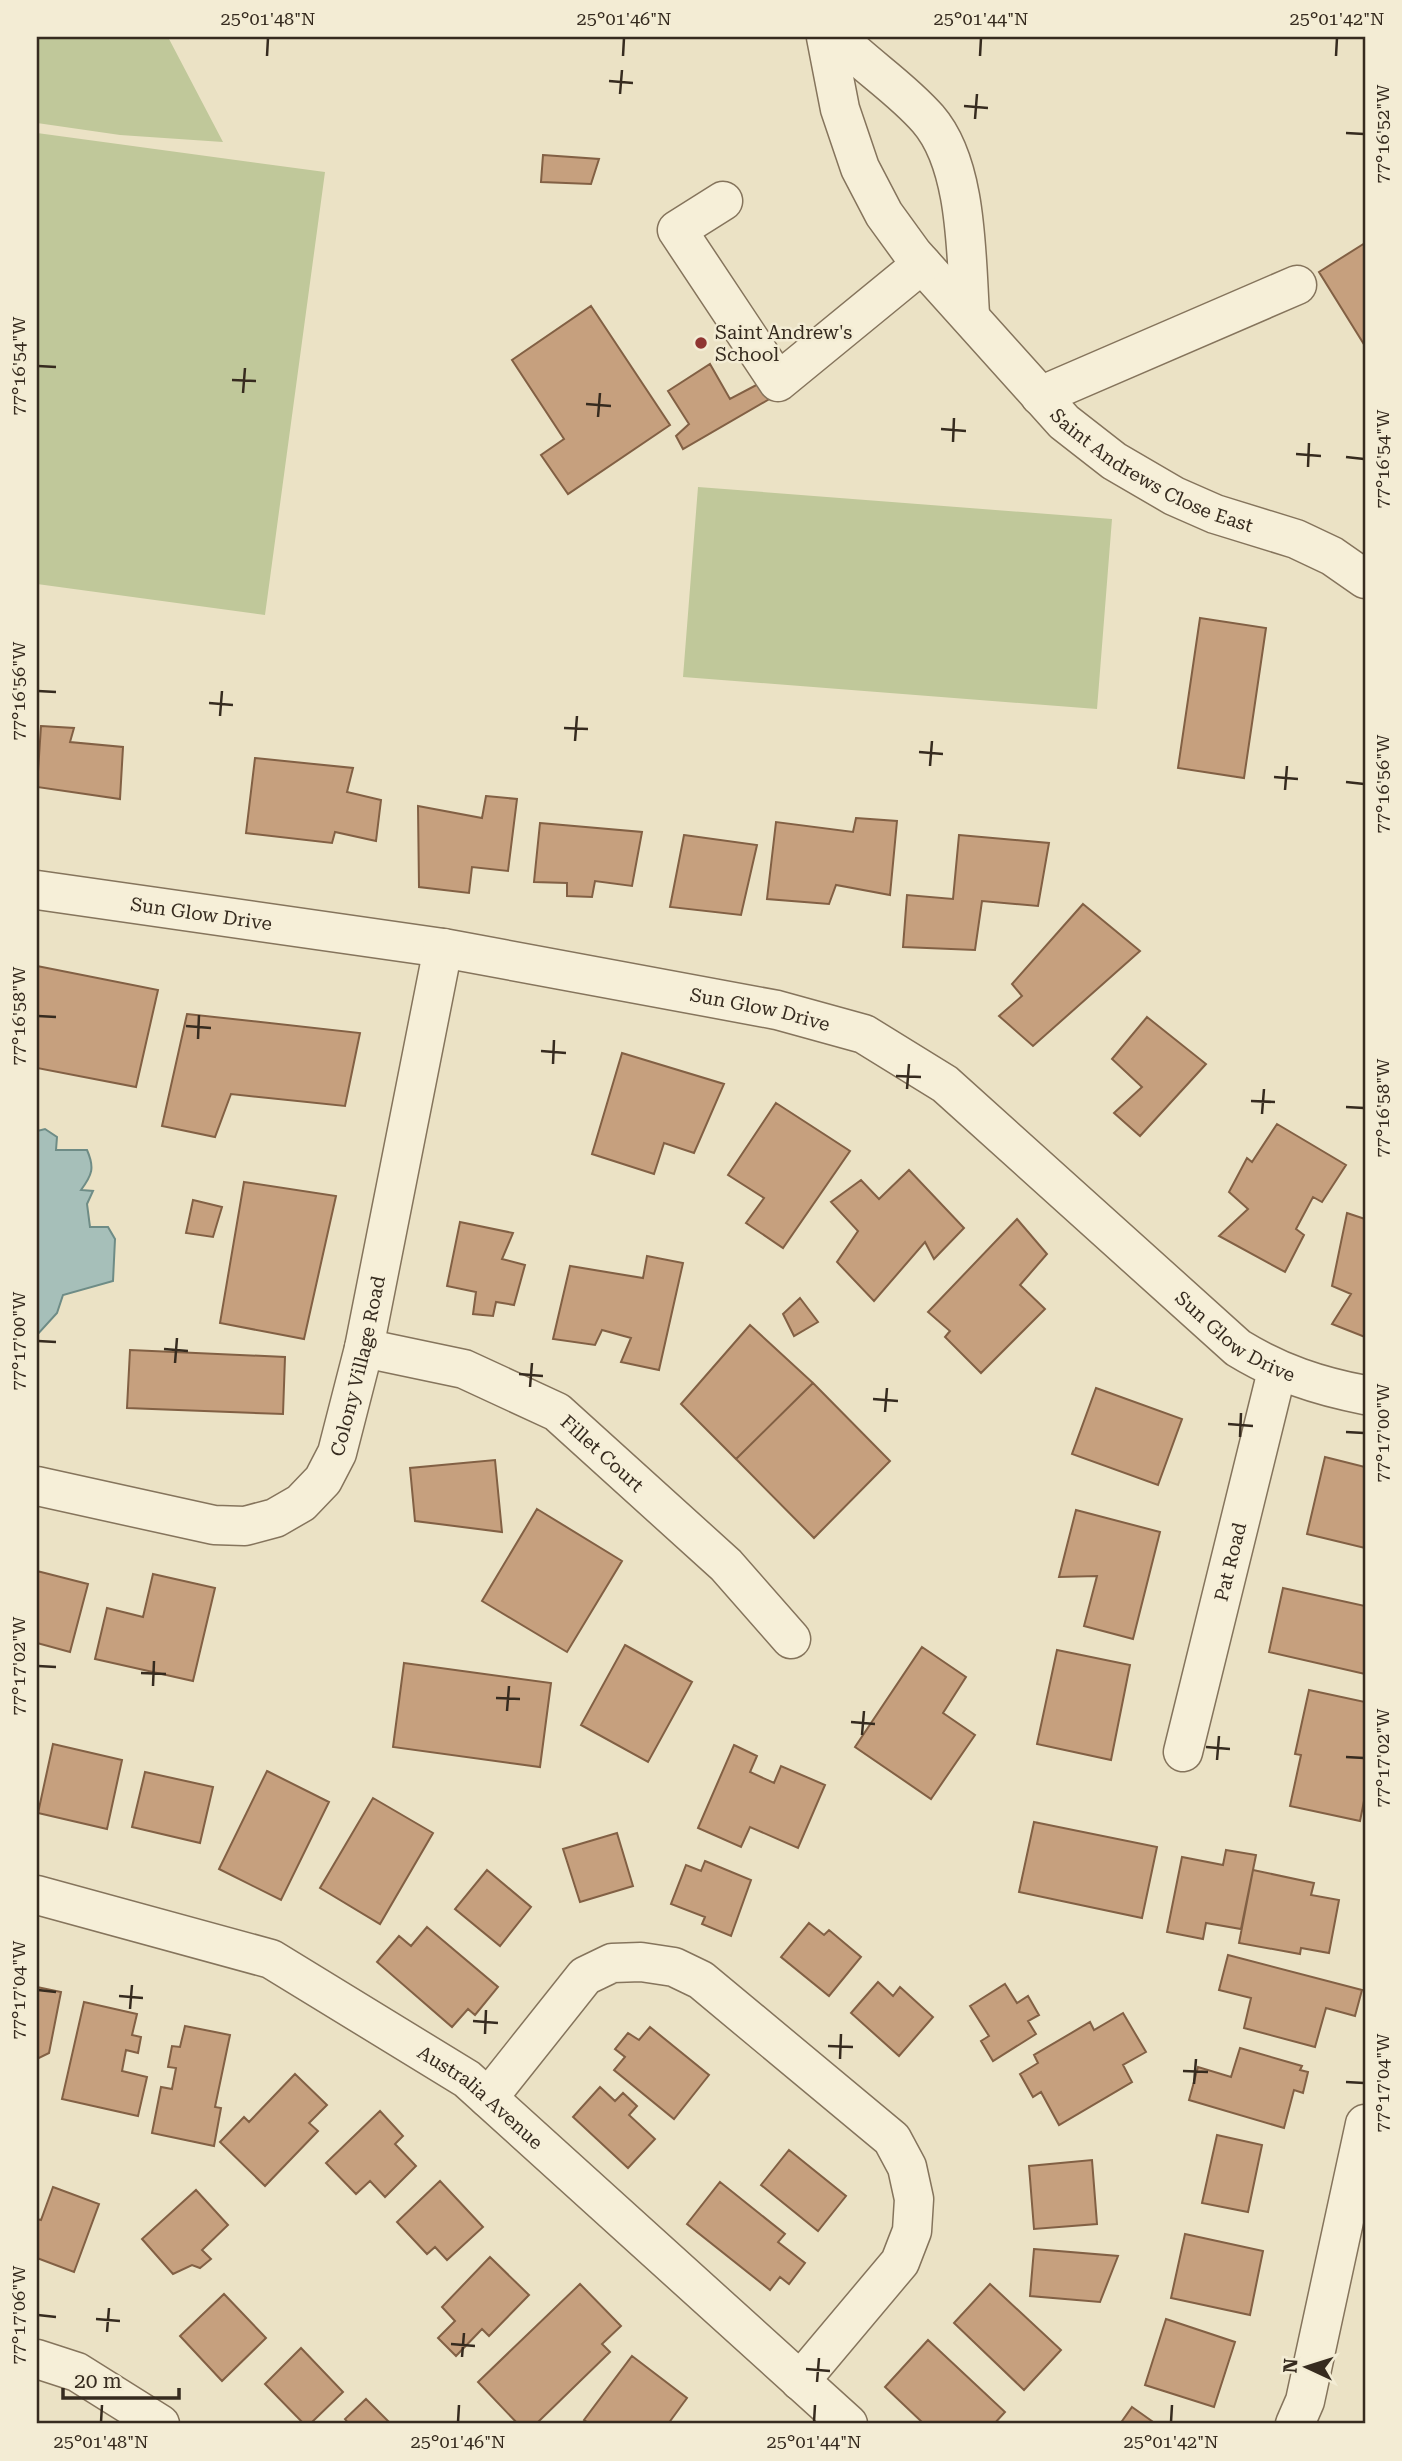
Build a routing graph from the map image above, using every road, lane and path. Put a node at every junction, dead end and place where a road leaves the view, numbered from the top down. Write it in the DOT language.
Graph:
graph roads {
  1 [pos="825,37"];
  2 [pos="837,37"];
  3 [pos="723,201"];
  4 [pos="922,264"];
  5 [pos="1297,285"];
  6 [pos="970,314"];
  7 [pos="1040,396"];
  8 [pos="1365,579"];
  9 [pos="37,890"];
  10 [pos="443,948"];
  11 [pos="364,1348"];
  12 [pos="1277,1371"];
  13 [pos="1365,1395"];
  14 [pos="37,1486"];
  15 [pos="791,1639"];
  16 [pos="1183,1752"];
  17 [pos="37,1895"];
  18 [pos="488,2098"];
  19 [pos="1365,2124"];
  20 [pos="37,2359"];
  21 [pos="800,2381"];
  22 [pos="160,2424"];
  23 [pos="848,2424"];
  24 [pos="1295,2424"];
  1 -- 4 [label="street, Saint Andrews Close East"];
  2 -- 6 [label="street"];
  3 -- 4 [label="street"];
  4 -- 6 [label="street, Saint Andrews Close East"];
  5 -- 7 [label="street"];
  6 -- 7 [label="street, Saint Andrews Close East"];
  7 -- 8 [label="street, Saint Andrews Close East"];
  9 -- 10 [label="street, Sun Glow Drive"];
  10 -- 11 [label="street, Colony Village Road"];
  10 -- 12 [label="street, Sun Glow Drive"];
  11 -- 14 [label="street, Colony Village Road"];
  11 -- 15 [label="street, Fillet Court"];
  12 -- 13 [label="street, Sun Glow Drive"];
  12 -- 16 [label="street, Pat Road"];
  17 -- 18 [label="street, Australia Avenue"];
  18 -- 21 [label="street, Australia Avenue"];
  18 -- 21 [label="street"];
  19 -- 24 [label="street"];
  20 -- 22 [label="street"];
  21 -- 23 [label="street, Australia Avenue"];
}
